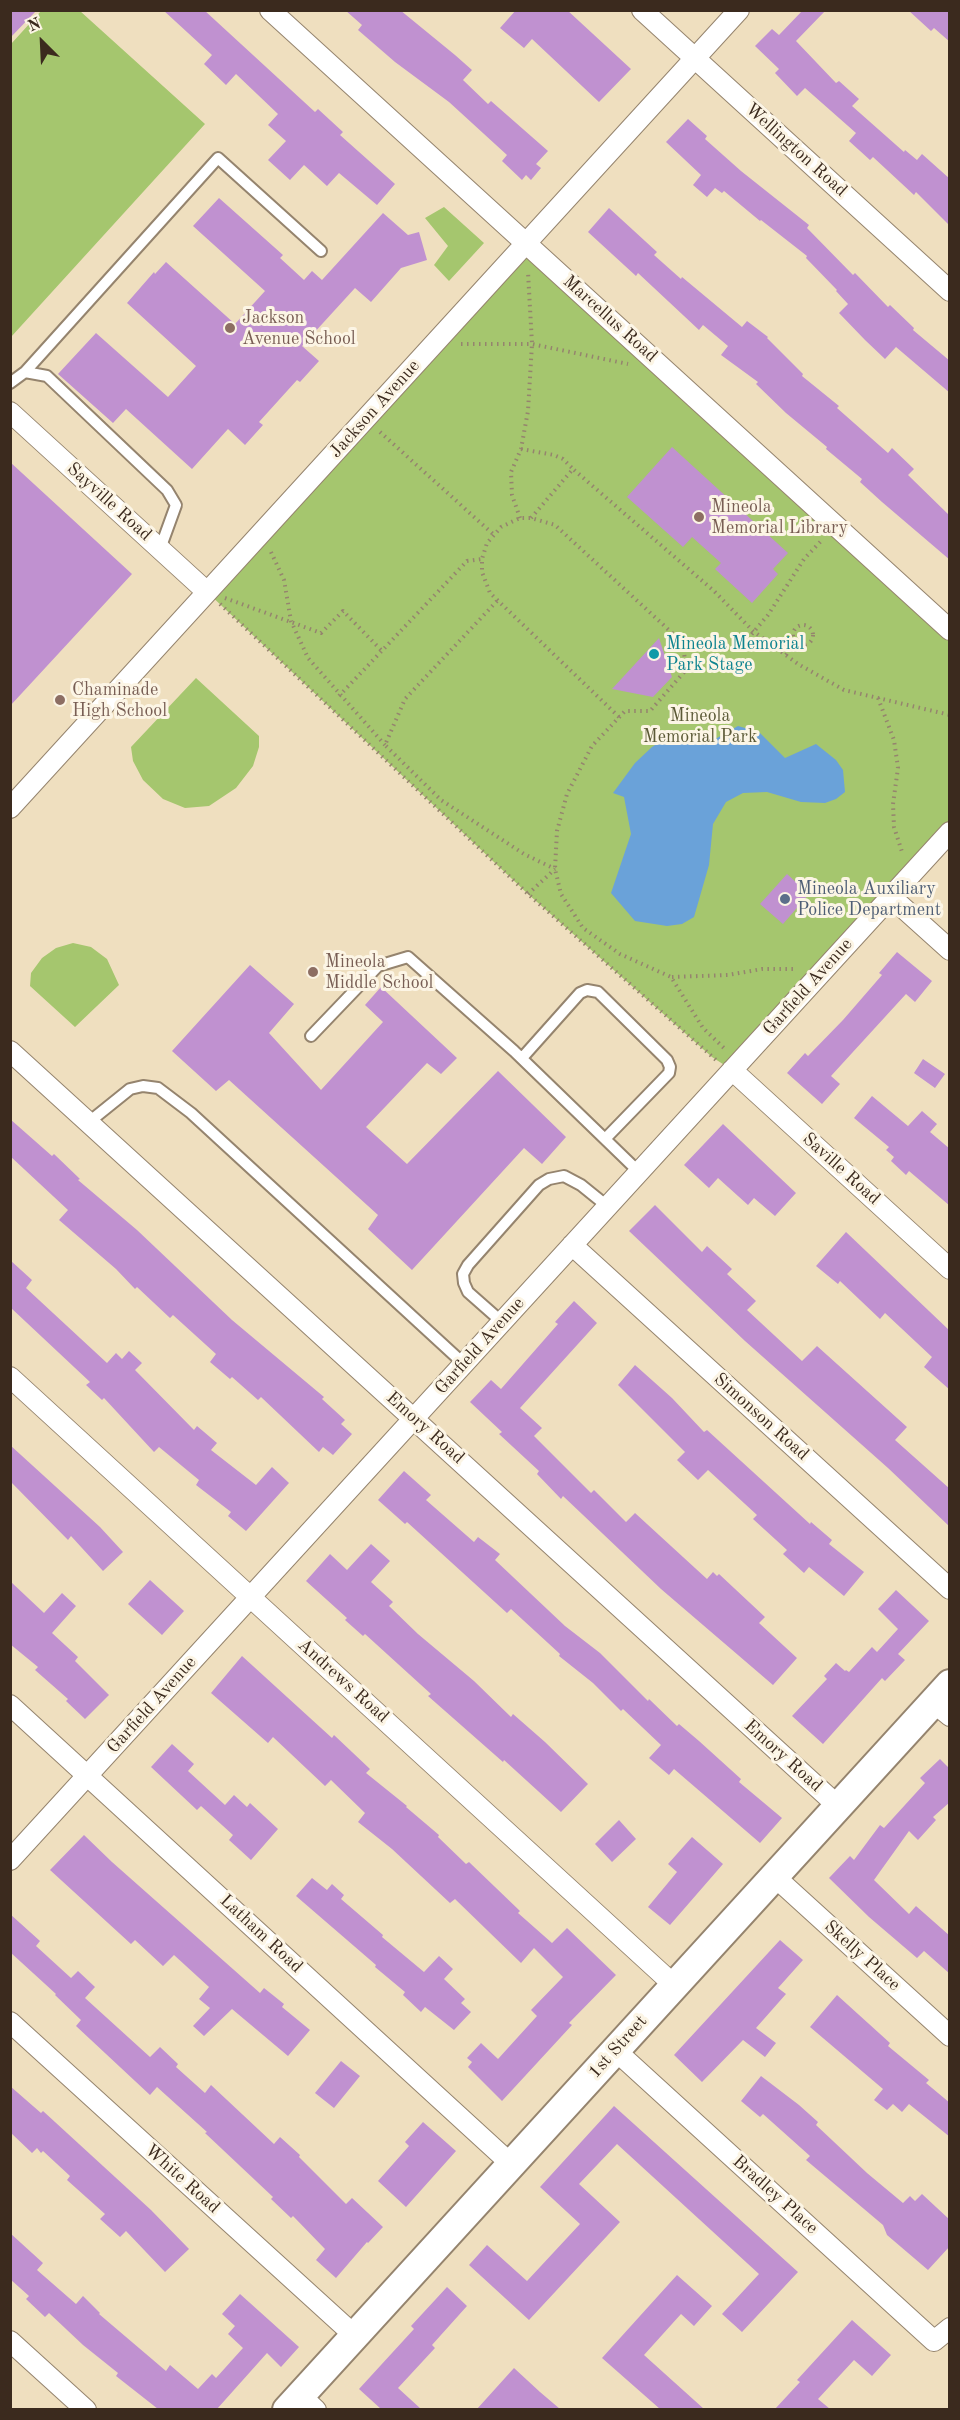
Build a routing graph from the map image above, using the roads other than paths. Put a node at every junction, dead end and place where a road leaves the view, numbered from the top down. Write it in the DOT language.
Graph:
graph roads {
  1 [pos="270,10"];
  2 [pos="642,10"];
  3 [pos="739,10"];
  4 [pos="695,58"];
  5 [pos="527,243"];
  6 [pos="321,251"];
  7 [pos="950,291"];
  8 [pos="24,372"];
  9 [pos="10,383"];
  10 [pos="10,412"];
  11 [pos="160,549"];
  12 [pos="207,592"];
  13 [pos="950,630"];
  14 [pos="10,808"];
  15 [pos="950,832"];
  16 [pos="890,896"];
  17 [pos="950,950"];
  18 [pos="311,1036"];
  19 [pos="10,1051"];
  20 [pos="522,1058"];
  21 [pos="735,1066"];
  22 [pos="89,1122"];
  23 [pos="605,1139"];
  24 [pos="639,1172"];
  25 [pos="608,1206"];
  26 [pos="572,1245"];
  27 [pos="950,1269"];
  28 [pos="502,1322"];
  29 [pos="464,1364"];
  30 [pos="10,1377"];
  31 [pos="414,1418"];
  32 [pos="950,1589"];
  33 [pos="251,1597"];
  34 [pos="944,1701"];
  35 [pos="10,1704"];
  36 [pos="88,1775"];
  37 [pos="838,1806"];
  38 [pos="10,1860"];
  39 [pos="774,1876"];
  40 [pos="674,1985"];
  41 [pos="10,2022"];
  42 [pos="950,2036"];
  43 [pos="615,2050"];
  44 [pos="511,2164"];
  45 [pos="950,2328"];
  46 [pos="354,2335"];
  47 [pos="10,2341"];
  48 [pos="301,2405"];
  49 [pos="86,2409"];
  1 -- 5 [label="street, Marcellus Road"];
  2 -- 4 [label="street, Wellington Road"];
  3 -- 4 [label="street, Jackson Avenue"];
  4 -- 5 [label="street, Jackson Avenue"];
  4 -- 7 [label="street, Wellington Road"];
  5 -- 12 [label="street, Jackson Avenue"];
  5 -- 13 [label="street, Marcellus Road"];
  6 -- 8 [label="lane"];
  8 -- 9 [label="lane"];
  8 -- 11 [label="lane"];
  10 -- 11 [label="street, Sayville Road"];
  11 -- 12 [label="street, Sayville Road"];
  12 -- 14 [label="street, Jackson Avenue"];
  15 -- 16 [label="street, Garfield Avenue"];
  16 -- 17 [label="street"];
  16 -- 21 [label="street, Garfield Avenue"];
  18 -- 20 [label="lane"];
  19 -- 22 [label="street, Emory Road"];
  20 -- 23 [label="lane"];
  20 -- 23 [label="lane"];
  21 -- 24 [label="street, Garfield Avenue"];
  21 -- 27 [label="street, Saville Road"];
  22 -- 29 [label="lane"];
  22 -- 31 [label="street, Emory Road"];
  23 -- 24 [label="lane"];
  24 -- 25 [label="street, Garfield Avenue"];
  25 -- 26 [label="street, Garfield Avenue"];
  25 -- 28 [label="lane"];
  26 -- 28 [label="street, Garfield Avenue"];
  26 -- 32 [label="street, Simonson Road"];
  28 -- 29 [label="street, Garfield Avenue"];
  29 -- 31 [label="street, Garfield Avenue"];
  30 -- 33 [label="street, Andrews Road"];
  31 -- 33 [label="street, Garfield Avenue"];
  31 -- 37 [label="street, Emory Road"];
  33 -- 36 [label="street, Garfield Avenue"];
  33 -- 40 [label="street, Andrews Road"];
  34 -- 37 [label="street, 1st Street"];
  35 -- 36 [label="street, Latham Road"];
  36 -- 38 [label="street, Garfield Avenue"];
  36 -- 44 [label="street, Latham Road"];
  37 -- 39 [label="street, 1st Street"];
  39 -- 40 [label="street, 1st Street"];
  39 -- 42 [label="street, Skelly Place"];
  40 -- 43 [label="street, 1st Street"];
  41 -- 46 [label="street, White Road"];
  43 -- 44 [label="street, 1st Street"];
  43 -- 45 [label="street, Bradley Place"];
  44 -- 46 [label="street, 1st Street"];
  46 -- 48 [label="street, 1st Street"];
  47 -- 49 [label="street"];
}
